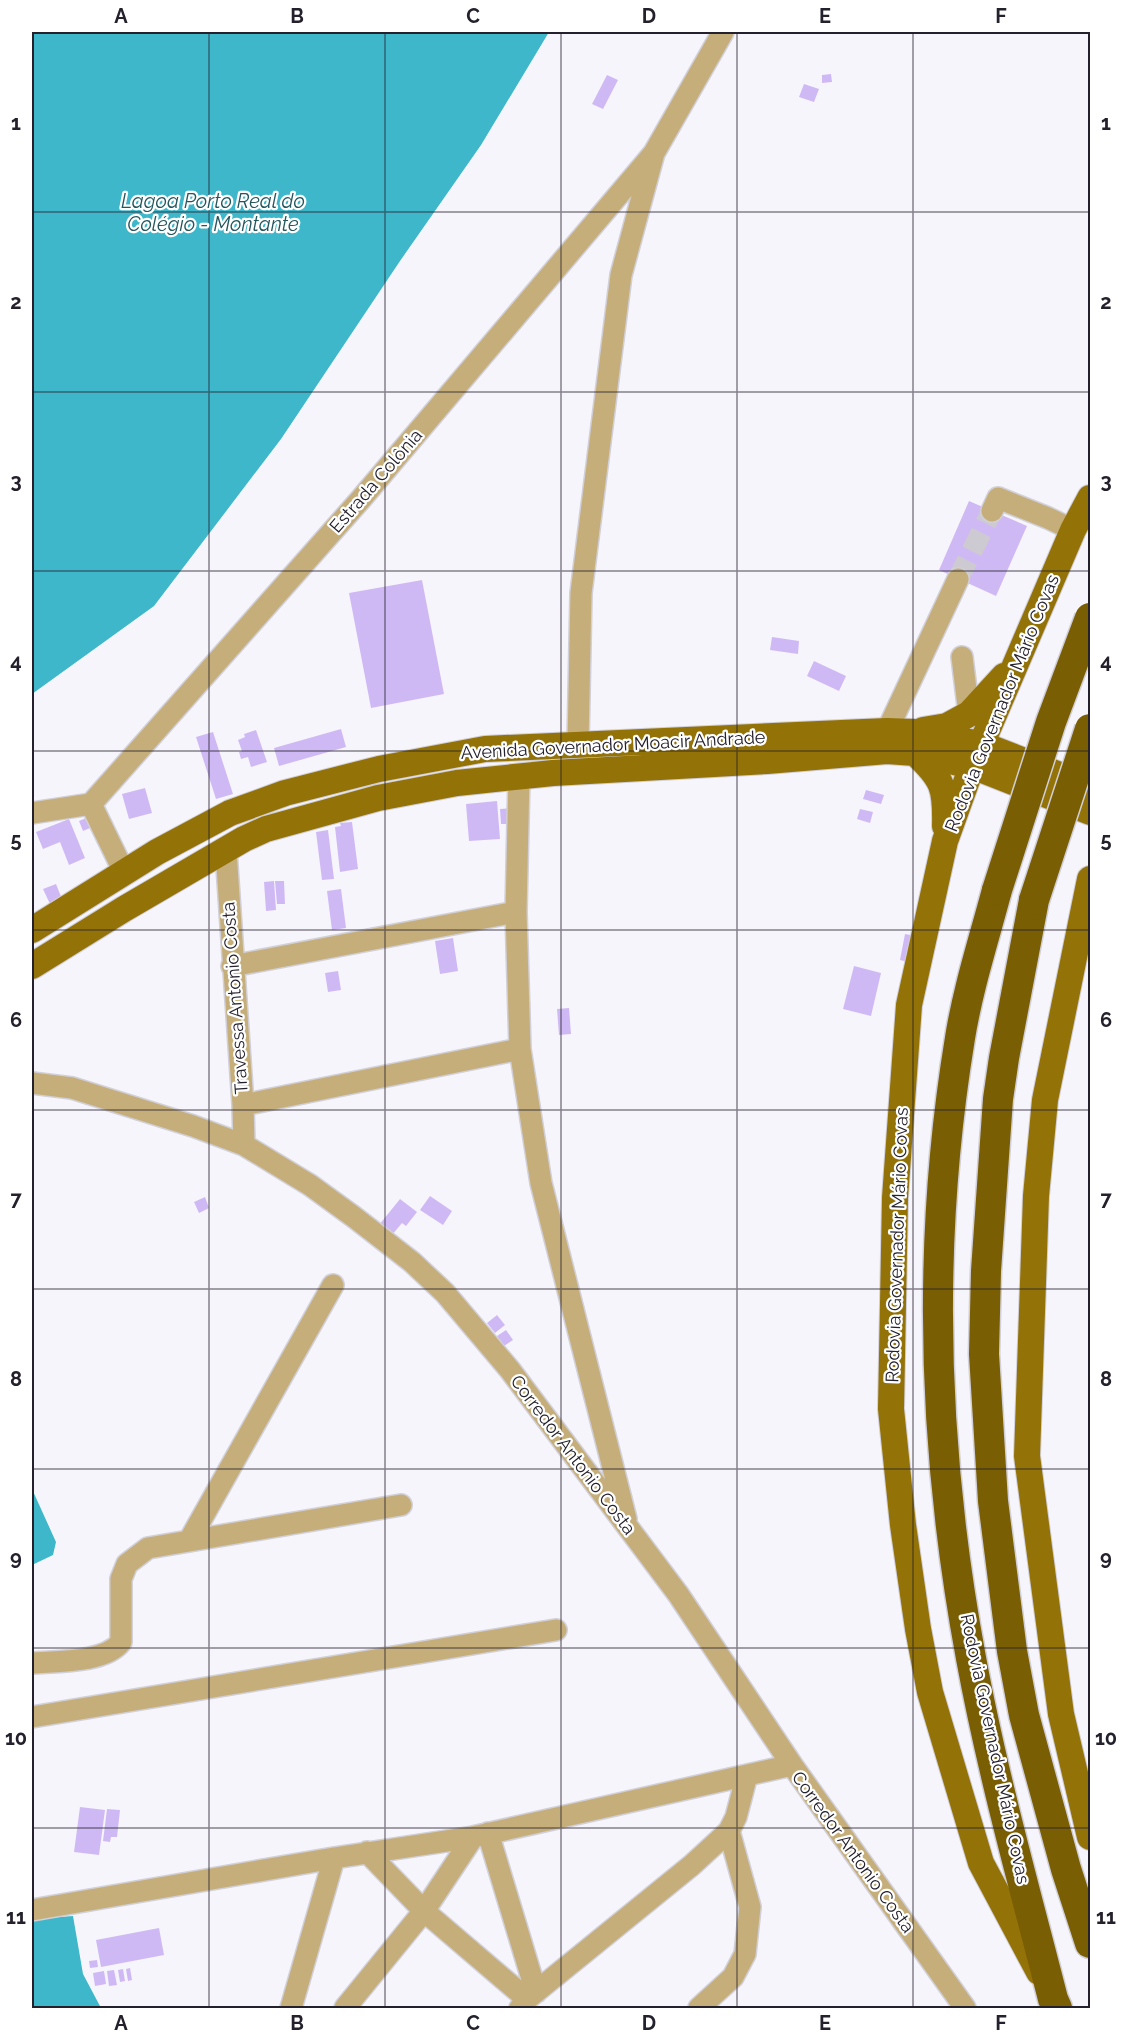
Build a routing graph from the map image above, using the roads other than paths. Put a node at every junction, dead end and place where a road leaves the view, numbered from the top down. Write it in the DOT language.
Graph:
graph roads {
  1 [pos="723,32"];
  2 [pos="654,153"];
  3 [pos="1090,498"];
  4 [pos="992,511"];
  5 [pos="1073,530"];
  6 [pos="958,579"];
  7 [pos="1090,618"];
  8 [pos="962,657"];
  9 [pos="1015,666"];
  10 [pos="969,714"];
  11 [pos="1090,729"];
  12 [pos="887,741"];
  13 [pos="914,742"];
  14 [pos="578,744"];
  15 [pos="977,755"];
  16 [pos="519,776"];
  17 [pos="1090,787"];
  18 [pos="91,804"];
  19 [pos="1090,812"];
  20 [pos="230,813"];
  21 [pos="34,814"];
  22 [pos="945,841"];
  23 [pos="235,845"];
  24 [pos="124,872"];
  25 [pos="1090,879"];
  26 [pos="516,912"];
  27 [pos="32,930"];
  28 [pos="32,966"];
  29 [pos="232,966"];
  30 [pos="520,1049"];
  31 [pos="32,1083"];
  32 [pos="243,1105"];
  33 [pos="244,1145"];
  34 [pos="333,1285"];
  35 [pos="401,1505"];
  36 [pos="628,1529"];
  37 [pos="189,1541"];
  38 [pos="556,1630"];
  39 [pos="32,1663"];
  40 [pos="32,1718"];
  41 [pos="792,1765"];
  42 [pos="747,1775"];
  43 [pos="729,1831"];
  44 [pos="481,1835"];
  45 [pos="1090,1837"];
  46 [pos="367,1852"];
  47 [pos="334,1858"];
  48 [pos="32,1908"];
  49 [pos="424,1911"];
  50 [pos="1090,1943"];
  51 [pos="528,2000"];
  52 [pos="1055,2004"];
  53 [pos="291,2008"];
  54 [pos="345,2008"];
  55 [pos="699,2008"];
  56 [pos="965,2008"];
  1 -- 2 [label="street"];
  2 -- 14 [label="street"];
  2 -- 18 [label="street, Estrada Colônia"];
  3 -- 5 [label="main road, Rodovia Governador Mário Covas"];
  4 -- 5 [label="street"];
  5 -- 9 [label="main road, Rodovia Governador Mário Covas"];
  6 -- 12 [label="street"];
  7 -- 52 [label="highway, Rodovia Governador Mário Covas, bridge"];
  8 -- 10 [label="street"];
  9 -- 10 [label="main road"];
  9 -- 15 [label="main road, Rodovia Governador Mário Covas"];
  10 -- 13 [label="main road"];
  11 -- 50 [label="highway, bridge"];
  12 -- 13 [label="main road, Avenida Governador Moacir Andrade"];
  12 -- 14 [label="main road, Avenida Governador Moacir Andrade"];
  12 -- 16 [label="main road, Avenida Governador Moacir Andrade"];
  13 -- 15 [label="main road, Avenida Governador Moacir Andrade"];
  13 -- 22 [label="main road"];
  14 -- 20 [label="main road, Avenida Governador Moacir Andrade"];
  15 -- 17 [label="main road"];
  15 -- 19 [label="main road"];
  15 -- 22 [label="main road, Rodovia Governador Mário Covas"];
  16 -- 23 [label="main road, Avenida Governador Moacir Andrade"];
  16 -- 26 [label="street"];
  18 -- 21 [label="street"];
  18 -- 24 [label="street"];
  20 -- 23 [label="main road"];
  20 -- 24 [label="main road, Avenida Governador Moacir Andrade"];
  22 -- 52 [label="main road, Rodovia Governador Mário Covas"];
  23 -- 28 [label="main road, Avenida Governador Moacir Andrade"];
  23 -- 29 [label="street, Travessa Antonio Costa"];
  24 -- 27 [label="main road, Avenida Governador Moacir Andrade"];
  25 -- 45 [label="main road"];
  26 -- 29 [label="street"];
  26 -- 30 [label="street"];
  29 -- 32 [label="street, Travessa Antonio Costa"];
  30 -- 32 [label="street"];
  30 -- 36 [label="street"];
  31 -- 33 [label="street, Corredor Antonio Costa"];
  32 -- 33 [label="street, Travessa Antonio Costa"];
  33 -- 36 [label="street, Corredor Antonio Costa"];
  34 -- 37 [label="street"];
  35 -- 37 [label="street"];
  36 -- 41 [label="street, Corredor Antonio Costa"];
  37 -- 39 [label="street"];
  38 -- 40 [label="street"];
  41 -- 42 [label="street"];
  41 -- 56 [label="street, Corredor Antonio Costa"];
  42 -- 43 [label="street"];
  42 -- 44 [label="street"];
  43 -- 51 [label="street"];
  43 -- 55 [label="street"];
  44 -- 46 [label="street"];
  44 -- 49 [label="street"];
  44 -- 51 [label="street"];
  46 -- 47 [label="street"];
  46 -- 49 [label="street"];
  47 -- 48 [label="street"];
  47 -- 53 [label="street"];
  49 -- 51 [label="street"];
  49 -- 54 [label="street"];
}
